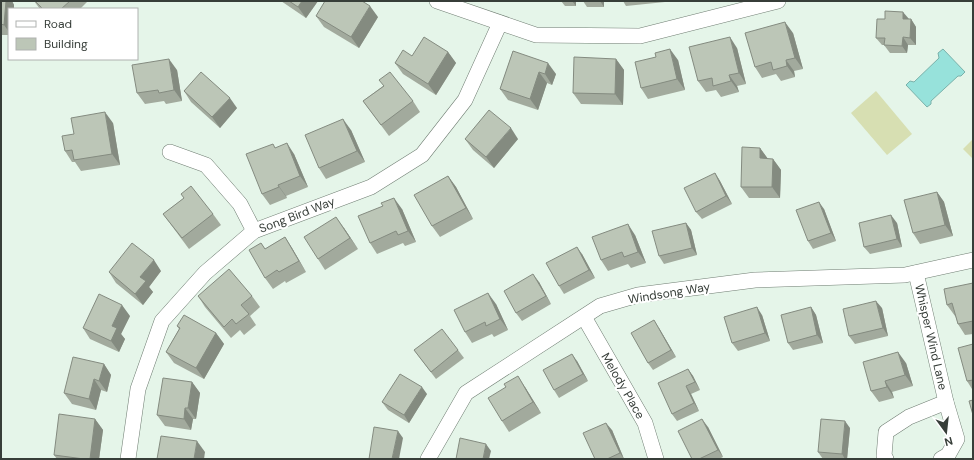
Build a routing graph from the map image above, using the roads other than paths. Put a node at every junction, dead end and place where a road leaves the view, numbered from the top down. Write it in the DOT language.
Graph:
graph roads {
  1 [pos="437,1"];
  2 [pos="778,1"];
  3 [pos="500,23"];
  4 [pos="170,152"];
  5 [pos="254,231"];
  6 [pos="973,260"];
  7 [pos="916,273"];
  8 [pos="584,317"];
  9 [pos="946,402"];
  10 [pos="128,459"];
  11 [pos="428,459"];
  12 [pos="656,459"];
  13 [pos="886,459"];
  14 [pos="940,459"];
  1 -- 3 [label="street"];
  2 -- 3 [label="street"];
  3 -- 5 [label="street, Song Bird Way"];
  4 -- 5 [label="street"];
  5 -- 10 [label="street, Song Bird Way"];
  6 -- 7 [label="street, Windsong Way"];
  7 -- 8 [label="street, Windsong Way"];
  7 -- 9 [label="street, Whisper Wind Lane"];
  8 -- 11 [label="street, Windsong Way"];
  8 -- 12 [label="street, Melody Place"];
  9 -- 13 [label="street, Whisper Wind Lane"];
  9 -- 14 [label="street, Whisper Wind Lane"];
}
